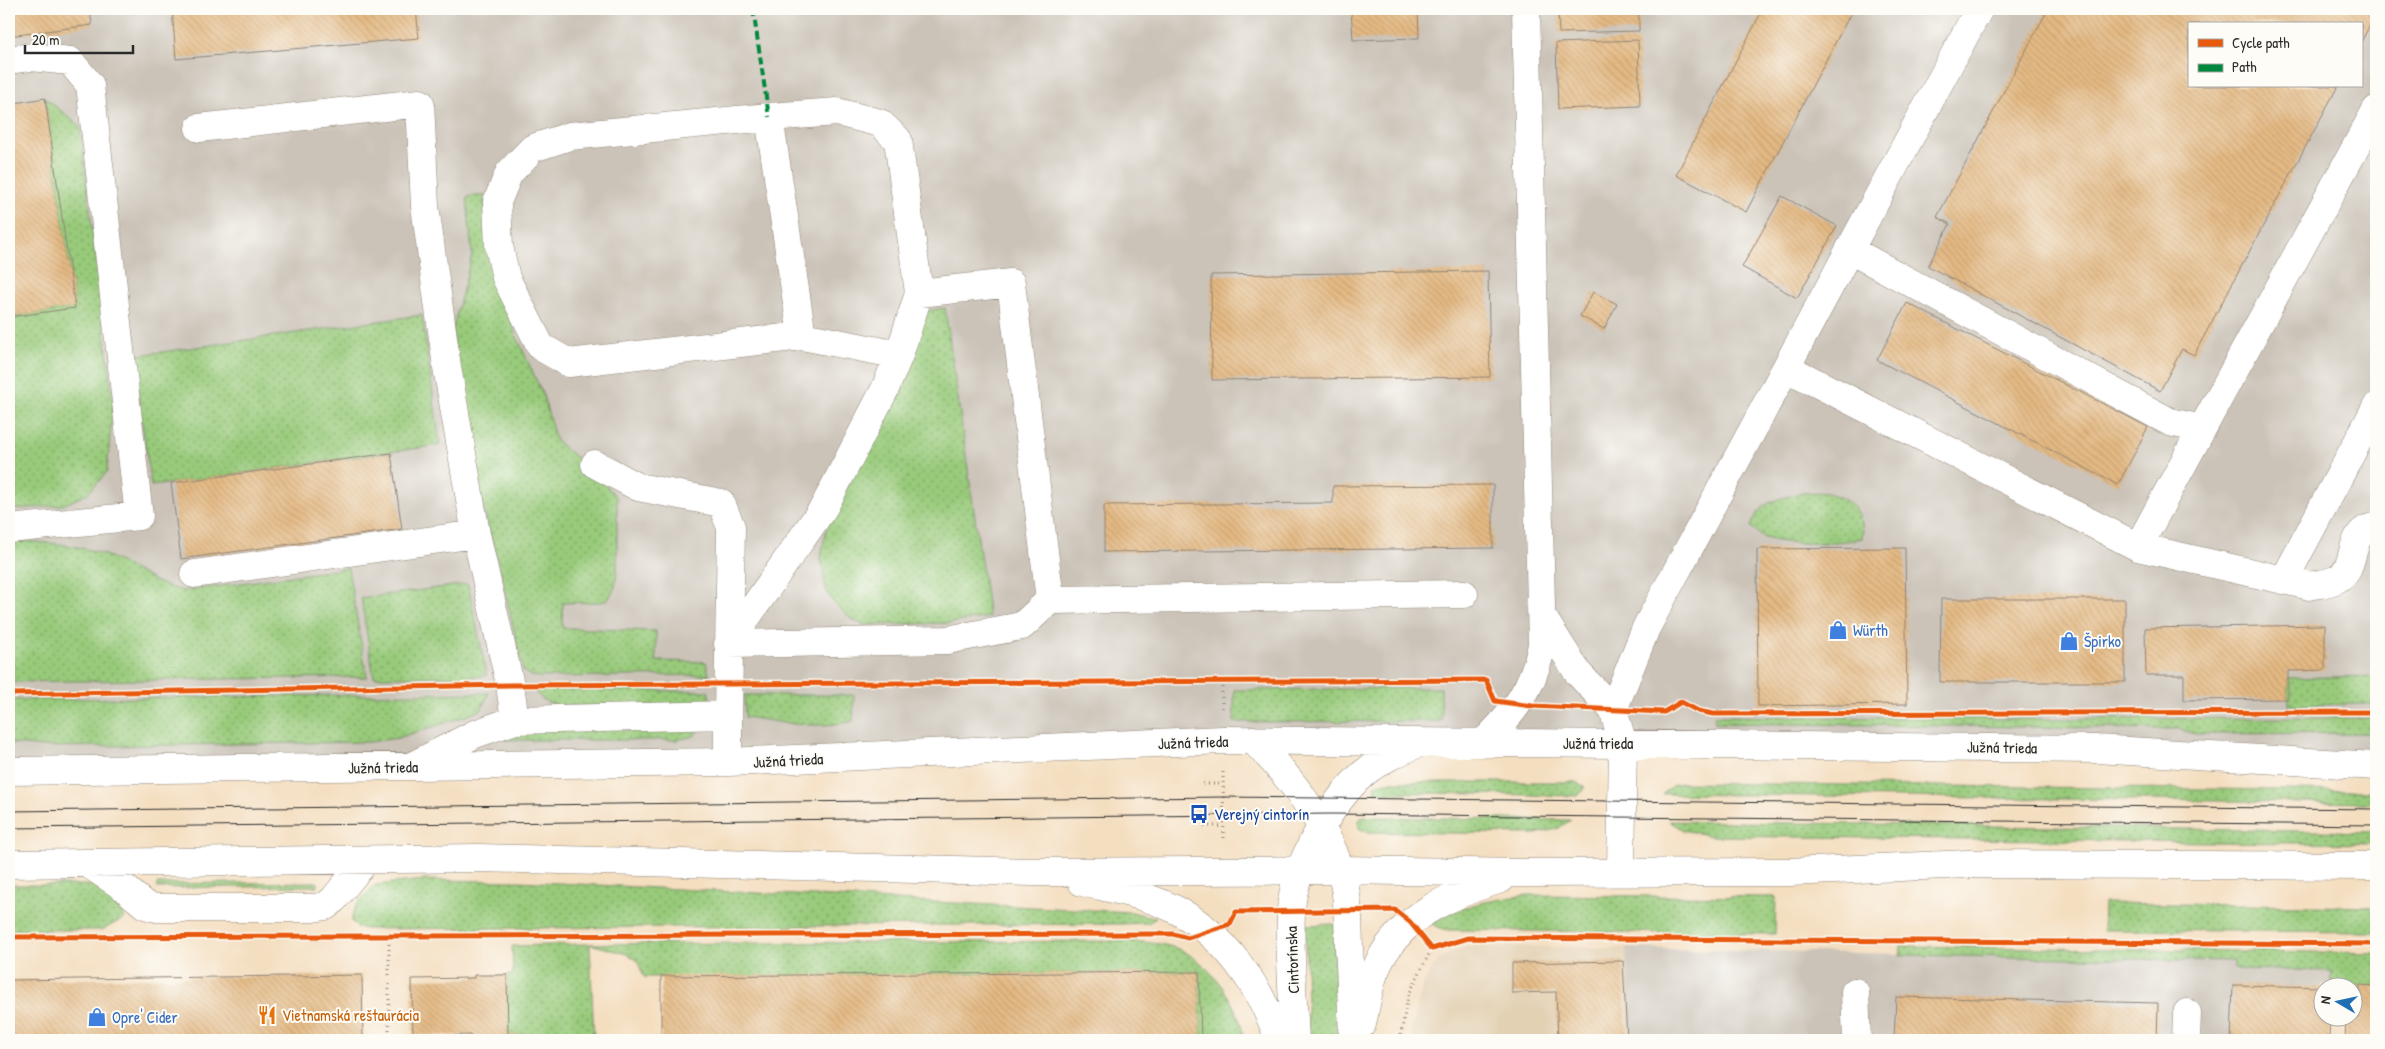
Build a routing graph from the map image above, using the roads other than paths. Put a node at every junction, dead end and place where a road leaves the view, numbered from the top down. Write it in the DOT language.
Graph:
graph roads {
  1 [pos="1526,9"];
  2 [pos="1979,9"];
  3 [pos="9,60"];
  4 [pos="2376,110"];
  5 [pos="769,117"];
  6 [pos="198,128"];
  7 [pos="1850,250"];
  8 [pos="919,293"];
  9 [pos="802,336"];
  10 [pos="899,355"];
  11 [pos="1787,368"];
  12 [pos="2376,407"];
  13 [pos="2202,429"];
  14 [pos="595,464"];
  15 [pos="2376,527"];
  16 [pos="9,529"];
  17 [pos="476,534"];
  18 [pos="2138,547"];
  19 [pos="194,574"];
  20 [pos="2284,580"];
  21 [pos="1464,594"];
  22 [pos="1050,600"];
  23 [pos="1543,618"];
  24 [pos="728,644"];
  25 [pos="1613,710"];
  26 [pos="728,715"];
  27 [pos="515,720"];
  28 [pos="1253,740"];
  29 [pos="1425,741"];
  30 [pos="1484,742"];
  31 [pos="1623,743"];
  32 [pos="728,762"];
  33 [pos="412,766"];
  34 [pos="2376,766"];
  35 [pos="9,771"];
  36 [pos="1322,827"];
  37 [pos="366,860"];
  38 [pos="87,863"];
  39 [pos="9,864"];
  40 [pos="2376,866"];
  41 [pos="1300,870"];
  42 [pos="1340,870"];
  43 [pos="1034,872"];
  44 [pos="1524,872"];
  45 [pos="1621,872"];
  46 [pos="1855,992"];
  47 [pos="2187,1013"];
  48 [pos="1279,1040"];
  49 [pos="1295,1040"];
  50 [pos="1353,1040"];
  51 [pos="1359,1040"];
  52 [pos="1857,1040"];
  53 [pos="2186,1040"];
  1 -- 23 [label="street"];
  2 -- 7 [label="street"];
  3 -- 16 [label="street"];
  4 -- 13 [label="street"];
  5 -- 8 [label="street"];
  5 -- 9 [label="street"];
  5 -- 9 [label="street"];
  6 -- 17 [label="street"];
  7 -- 11 [label="street"];
  7 -- 13 [label="street"];
  8 -- 10 [label="street"];
  8 -- 22 [label="street"];
  9 -- 10 [label="street"];
  10 -- 24 [label="street"];
  11 -- 18 [label="street"];
  11 -- 25 [label="street"];
  12 -- 20 [label="street"];
  13 -- 18 [label="street"];
  14 -- 24 [label="street"];
  15 -- 20 [label="street"];
  17 -- 19 [label="street"];
  17 -- 27 [label="street"];
  18 -- 20 [label="street"];
  21 -- 22 [label="street"];
  22 -- 24 [label="street"];
  23 -- 25 [label="street"];
  23 -- 30 [label="street"];
  24 -- 26 [label="street"];
  25 -- 31 [label="street"];
  26 -- 27 [label="street"];
  26 -- 32 [label="street"];
  27 -- 33 [label="street"];
  28 -- 29 [label="street, Južná trieda"];
  28 -- 32 [label="street, Južná trieda"];
  28 -- 36 [label="street"];
  29 -- 30 [label="street, Južná trieda"];
  29 -- 36 [label="street, Cintorínska"];
  30 -- 31 [label="street, Južná trieda"];
  31 -- 34 [label="street, Južná trieda"];
  31 -- 45 [label="street"];
  32 -- 33 [label="street, Južná trieda"];
  33 -- 35 [label="street, Južná trieda"];
  36 -- 41 [label="street, Cintorínska"];
  36 -- 42 [label="street"];
  37 -- 38 [label="street"];
  37 -- 38 [label="street"];
  37 -- 43 [label="street"];
  38 -- 39 [label="street"];
  40 -- 45 [label="street"];
  41 -- 42 [label="street"];
  41 -- 43 [label="street"];
  41 -- 49 [label="street, Cintorínska"];
  42 -- 44 [label="street"];
  42 -- 50 [label="street"];
  43 -- 48 [label="street"];
  44 -- 45 [label="street"];
  44 -- 51 [label="street"];
  46 -- 52 [label="street"];
  47 -- 53 [label="street"];
}
